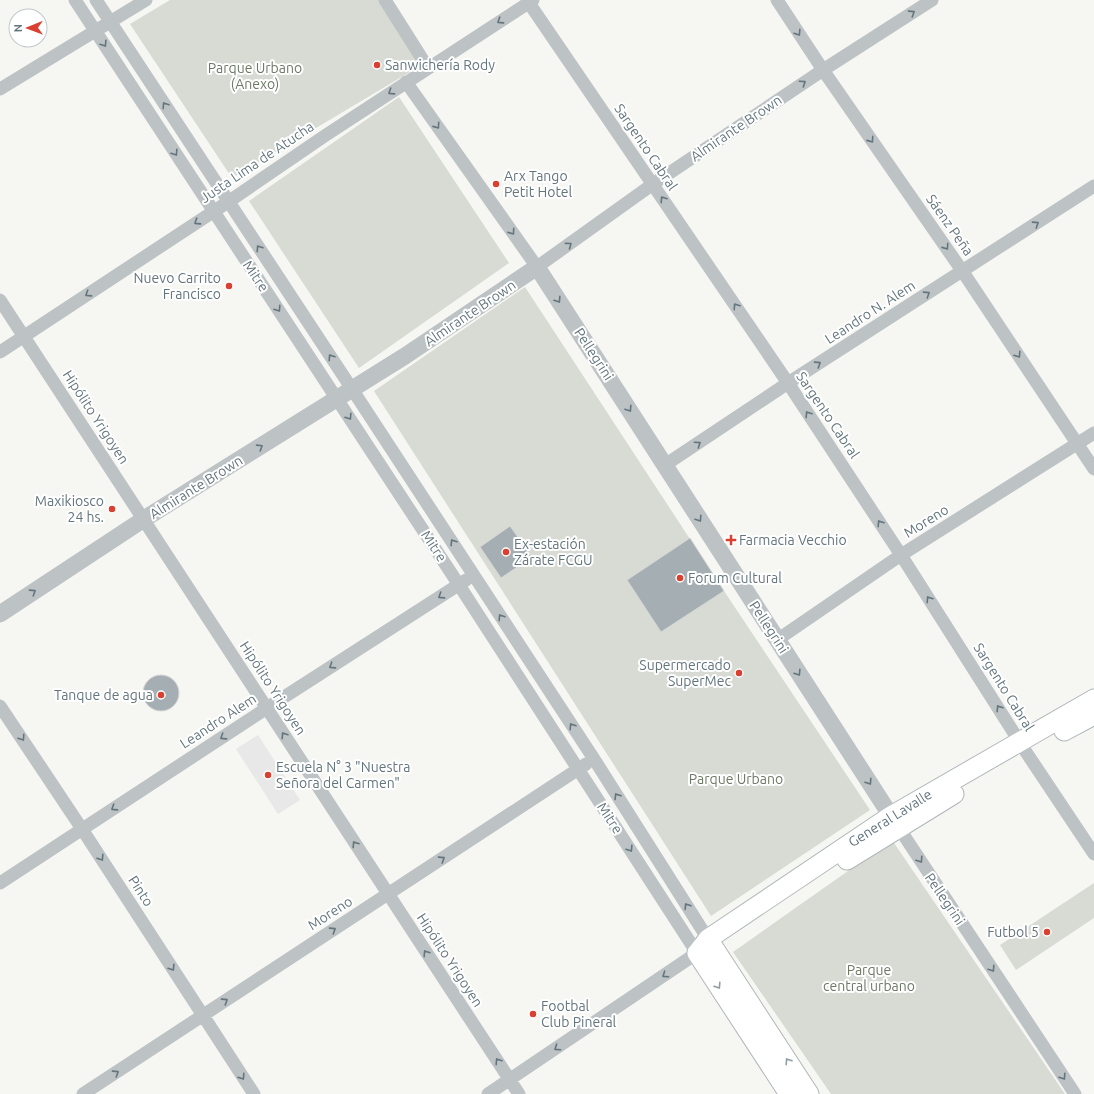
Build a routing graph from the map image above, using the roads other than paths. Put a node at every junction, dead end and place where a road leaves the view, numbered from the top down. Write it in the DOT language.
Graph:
graph roads {
  1 [pos="75,0"];
  2 [pos="96,0"];
  3 [pos="146,0"];
  4 [pos="385,0"];
  5 [pos="777,0"];
  6 [pos="932,0"];
  7 [pos="530,1"];
  8 [pos="110,21"];
  9 [pos="95,30"];
  10 [pos="428,68"];
  11 [pos="823,70"];
  12 [pos="406,82"];
  13 [pos="0,89"];
  14 [pos="653,184"];
  15 [pos="1094,186"];
  16 [pos="228,202"];
  17 [pos="213,212"];
  18 [pos="537,267"];
  19 [pos="963,272"];
  20 [pos="0,300"];
  21 [pos="24,337"];
  22 [pos="0,352"];
  23 [pos="788,383"];
  24 [pos="352,389"];
  25 [pos="337,399"];
  26 [pos="1094,433"];
  27 [pos="1078,445"];
  28 [pos="665,465"];
  29 [pos="1094,469"];
  30 [pos="144,519"];
  31 [pos="901,555"];
  32 [pos="474,575"];
  33 [pos="459,585"];
  34 [pos="0,614"];
  35 [pos="777,640"];
  36 [pos="1094,699"];
  37 [pos="0,706"];
  38 [pos="267,708"];
  39 [pos="1094,715"];
  40 [pos="1023,746"];
  41 [pos="594,759"];
  42 [pos="578,769"];
  43 [pos="895,822"];
  44 [pos="82,829"];
  45 [pos="1094,854"];
  46 [pos="0,882"];
  47 [pos="388,894"];
  48 [pos="706,947"];
  49 [pos="203,1016"];
  50 [pos="510,1080"];
  51 [pos="83,1094"];
  52 [pos="254,1094"];
  53 [pos="488,1094"];
  54 [pos="519,1094"];
  55 [pos="790,1094"];
  56 [pos="809,1094"];
  57 [pos="1075,1094"];
  1 -- 9 [label="street, Mitre"];
  2 -- 8 [label="street, Mitre"];
  3 -- 8 [label="street"];
  4 -- 10 [label="street"];
  5 -- 11 [label="street, Sáenz Peña, one-way"];
  11 -- 6 [label="street, Almirante Brown, one-way"];
  7 -- 10 [label="street, Justa Lima de Atucha, one-way"];
  7 -- 14 [label="street, Sargento Cabral"];
  8 -- 9 [label="street"];
  16 -- 8 [label="street, Mitre, one-way"];
  9 -- 13 [label="street"];
  9 -- 17 [label="street, Mitre, one-way"];
  10 -- 12 [label="street, Justa Lima de Atucha"];
  14 -- 11 [label="street, Almirante Brown, one-way"];
  11 -- 19 [label="street, Sáenz Peña, one-way"];
  12 -- 16 [label="street, Justa Lima de Atucha, one-way"];
  12 -- 18 [label="street, Pellegrini, one-way"];
  18 -- 14 [label="street, Almirante Brown, one-way"];
  23 -- 14 [label="street, Sargento Cabral, one-way"];
  19 -- 15 [label="street, Leandro N. Alem, one-way"];
  16 -- 17 [label="street, Justa Lima de Atucha"];
  24 -- 16 [label="street, Mitre, one-way"];
  17 -- 21 [label="street, Justa Lima de Atucha, one-way"];
  17 -- 25 [label="street, Mitre, one-way"];
  18 -- 24 [label="street, Almirante Brown"];
  18 -- 28 [label="street, Pellegrini, one-way"];
  23 -- 19 [label="street, Leandro N. Alem, one-way"];
  19 -- 27 [label="street, Sáenz Peña, one-way"];
  20 -- 21 [label="street, Hipólito Yrigoyen"];
  21 -- 22 [label="street, Justa Lima de Atucha"];
  21 -- 30 [label="street, Hipólito Yrigoyen"];
  28 -- 23 [label="street, Leandro N. Alem, one-way"];
  31 -- 23 [label="street, Sargento Cabral, one-way"];
  24 -- 25 [label="street, Almirante Brown"];
  32 -- 24 [label="street, Mitre, one-way"];
  30 -- 25 [label="street, Almirante Brown, one-way"];
  25 -- 33 [label="street, Mitre, one-way"];
  26 -- 27 [label="street, Moreno"];
  27 -- 29 [label="street, Sáenz Peña"];
  27 -- 31 [label="street, Moreno"];
  28 -- 35 [label="street, Pellegrini, one-way"];
  34 -- 30 [label="street, Almirante Brown, one-way"];
  30 -- 38 [label="street, Hipólito Yrigoyen"];
  31 -- 35 [label="street, Moreno"];
  40 -- 31 [label="street, Sargento Cabral, one-way"];
  32 -- 33 [label="street, Leandro Alem"];
  41 -- 32 [label="street, Mitre, one-way"];
  33 -- 38 [label="street, Leandro Alem, one-way"];
  33 -- 42 [label="street, Mitre"];
  35 -- 43 [label="street, Pellegrini, one-way"];
  36 -- 40 [label="main road, General Lavalle"];
  37 -- 44 [label="street, Pinto, one-way"];
  38 -- 44 [label="street, Leandro Alem, one-way"];
  47 -- 38 [label="street, Hipólito Yrigoyen, one-way"];
  39 -- 40 [label="main road, General Lavalle"];
  40 -- 43 [label="main road, General Lavalle"];
  40 -- 45 [label="street, Sargento Cabral"];
  41 -- 42 [label="street, Moreno"];
  48 -- 41 [label="street, Mitre, one-way"];
  47 -- 42 [label="street, Moreno, one-way"];
  42 -- 48 [label="street, Mitre, one-way"];
  43 -- 48 [label="main road, General Lavalle"];
  43 -- 57 [label="street, Pellegrini, one-way"];
  44 -- 46 [label="street, Leandro Alem"];
  44 -- 49 [label="street, Pinto, one-way"];
  49 -- 47 [label="street, Moreno, one-way"];
  50 -- 47 [label="street, Hipólito Yrigoyen, one-way"];
  48 -- 50 [label="street, General Lavalle, one-way"];
  48 -- 55 [label="main road, Mitre, one-way"];
  56 -- 48 [label="main road, Mitre, one-way"];
  51 -- 49 [label="street, Moreno, one-way"];
  49 -- 52 [label="street, Pinto, one-way"];
  50 -- 53 [label="street, General Lavalle"];
  50 -- 54 [label="street, Hipólito Yrigoyen"];
}
